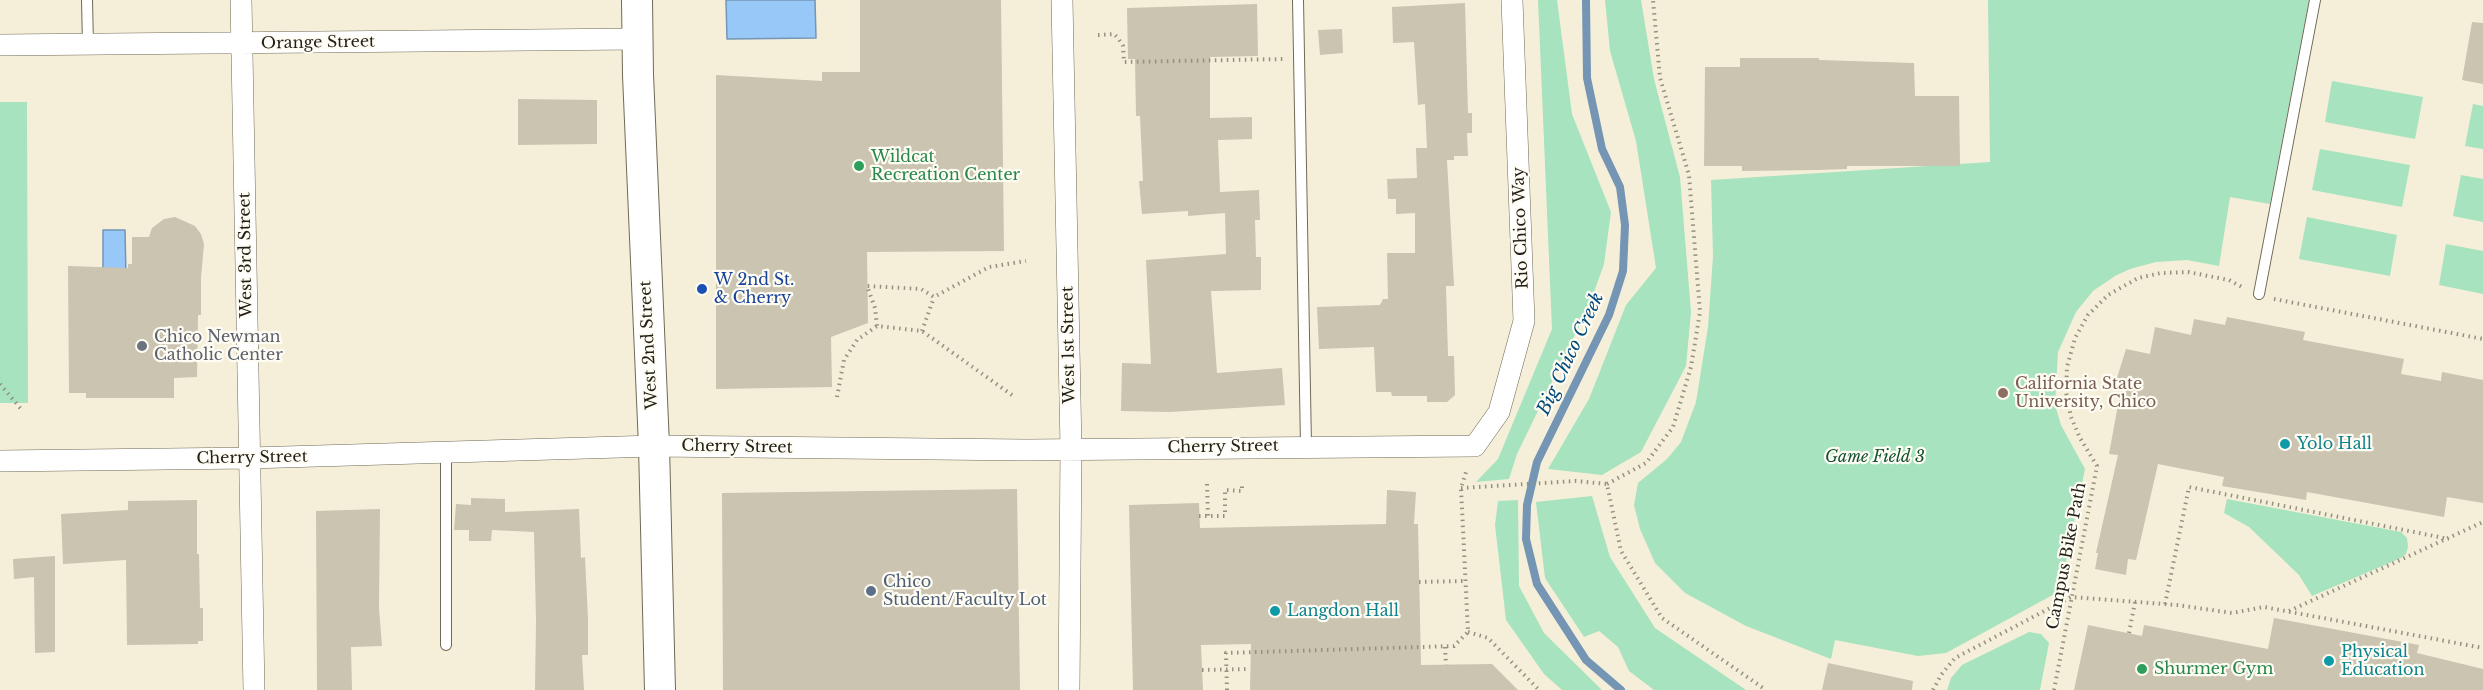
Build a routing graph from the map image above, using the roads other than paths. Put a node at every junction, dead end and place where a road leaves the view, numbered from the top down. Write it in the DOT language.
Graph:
graph roads {
  1 [pos="87,0"];
  2 [pos="241,0"];
  3 [pos="637,0"];
  4 [pos="1062,0"];
  5 [pos="1298,0"];
  6 [pos="1512,0"];
  7 [pos="2315,0"];
  8 [pos="636,39"];
  9 [pos="242,44"];
  10 [pos="0,45"];
  11 [pos="88,45"];
  12 [pos="2259,294"];
  13 [pos="654,446"];
  14 [pos="1306,446"];
  15 [pos="1475,446"];
  16 [pos="1071,448"];
  17 [pos="446,453"];
  18 [pos="250,458"];
  19 [pos="0,461"];
  20 [pos="446,645"];
  21 [pos="254,690"];
  22 [pos="660,690"];
  23 [pos="1069,690"];
  1 -- 11 [label="lane"];
  2 -- 9 [label="street, West 3rd Street"];
  3 -- 8 [label="street, West 2nd Street"];
  4 -- 16 [label="street, West 1st Street"];
  5 -- 14 [label="lane"];
  6 -- 15 [label="street, Rio Chico Way"];
  7 -- 12 [label="lane"];
  8 -- 9 [label="street, Orange Street"];
  8 -- 13 [label="street, West 2nd Street"];
  9 -- 11 [label="street, Orange Street"];
  9 -- 18 [label="street, West 3rd Street"];
  10 -- 11 [label="street, Orange Street"];
  13 -- 16 [label="street, Cherry Street"];
  13 -- 17 [label="street, Cherry Street"];
  13 -- 22 [label="street, West 2nd Street"];
  14 -- 15 [label="street, Cherry Street"];
  14 -- 16 [label="street, Cherry Street"];
  16 -- 23 [label="street, West 1st Street"];
  17 -- 18 [label="street, Cherry Street"];
  17 -- 20 [label="lane"];
  18 -- 19 [label="street, Cherry Street"];
  18 -- 21 [label="street, West 3rd Street"];
}
